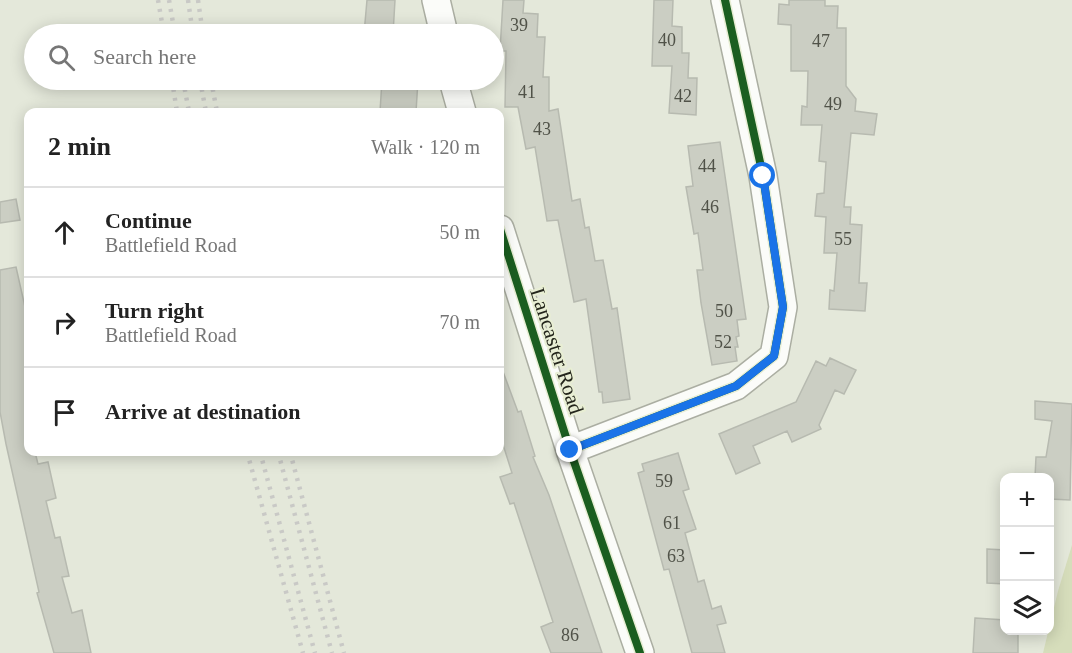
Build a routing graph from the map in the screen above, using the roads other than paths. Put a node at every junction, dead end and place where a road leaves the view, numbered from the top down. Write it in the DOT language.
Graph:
graph roads {
  1 [pos="436,0"];
  2 [pos="725,0"];
  3 [pos="442,24"];
  4 [pos="456,90"];
  5 [pos="461,108"];
  6 [pos="504,242"];
  7 [pos="570,450"];
  8 [pos="640,653"];
  1 -- 3 [label="street"];
  2 -- 7 [label="street"];
  4 -- 5 [label="street"];
  6 -- 7 [label="street, Lancaster Road"];
  7 -- 8 [label="street, Lancaster Road"];
}
